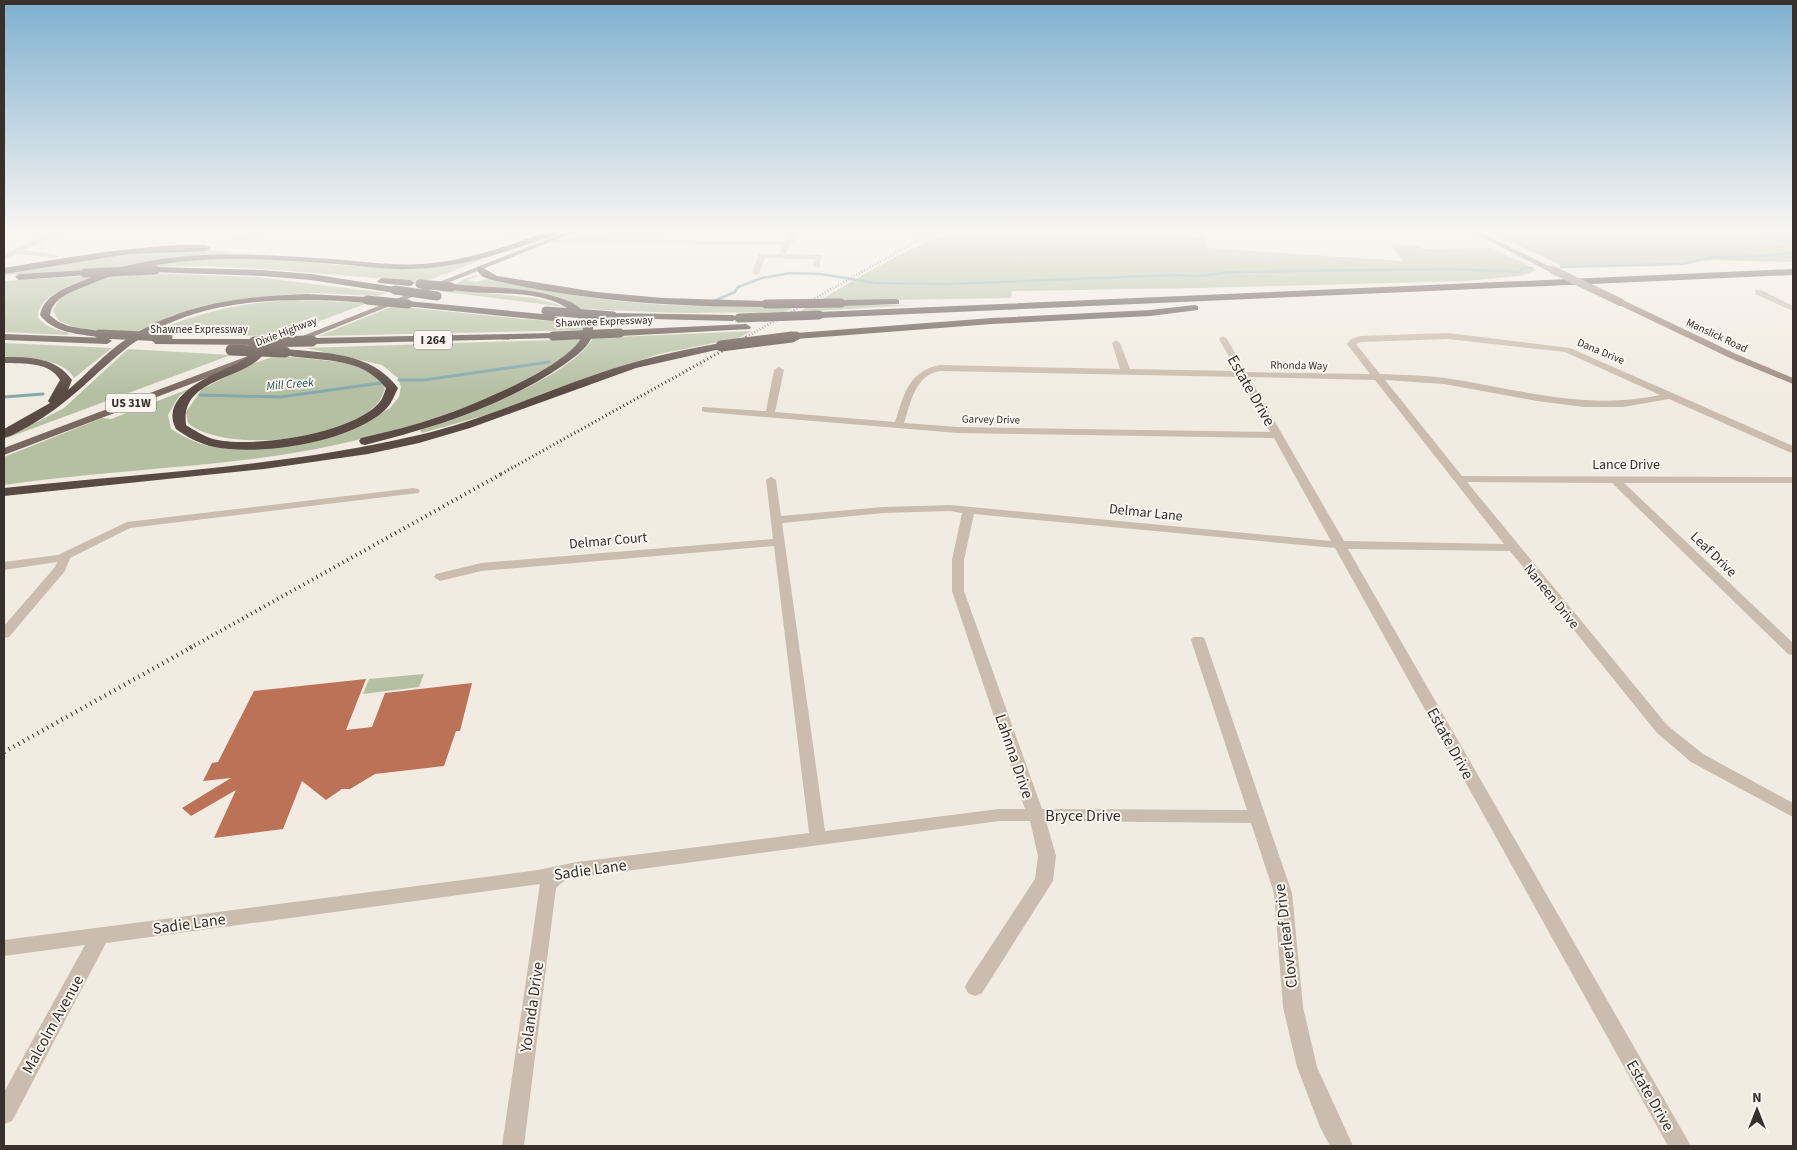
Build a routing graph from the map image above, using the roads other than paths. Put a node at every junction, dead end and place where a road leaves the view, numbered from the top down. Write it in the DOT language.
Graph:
graph roads {
  1 [pos="81,284"];
  2 [pos="354,284"];
  3 [pos="417,284"];
  4 [pos="430,284"];
  5 [pos="442,284"];
  6 [pos="523,284"];
  7 [pos="1532,284"];
  8 [pos="1582,284"];
  9 [pos="1733,284"];
  10 [pos="1758,292"];
  11 [pos="1167,300"];
  12 [pos="1204,307"];
  13 [pos="1793,309"];
  14 [pos="550,314"];
  15 [pos="820,319"];
  16 [pos="4,337"];
  17 [pos="103,338"];
  18 [pos="1223,339"];
  19 [pos="1354,341"];
  20 [pos="159,342"];
  21 [pos="1116,343"];
  22 [pos="232,346"];
  23 [pos="258,355"];
  24 [pos="4,360"];
  25 [pos="779,370"];
  26 [pos="1126,372"];
  27 [pos="1244,376"];
  28 [pos="1376,377"];
  29 [pos="1793,381"];
  30 [pos="1672,395"];
  31 [pos="53,405"];
  32 [pos="705,408"];
  33 [pos="770,415"];
  34 [pos="898,426"];
  35 [pos="4,434"];
  36 [pos="1278,435"];
  37 [pos="4,442"];
  38 [pos="1793,450"];
  39 [pos="4,452"];
  40 [pos="1458,478"];
  41 [pos="1614,479"];
  42 [pos="102,480"];
  43 [pos="771,480"];
  44 [pos="1793,480"];
  45 [pos="414,491"];
  46 [pos="4,492"];
  47 [pos="969,510"];
  48 [pos="777,520"];
  49 [pos="779,542"];
  50 [pos="1339,545"];
  51 [pos="1513,547"];
  52 [pos="62,558"];
  53 [pos="4,566"];
  54 [pos="440,577"];
  55 [pos="4,634"];
  56 [pos="1198,640"];
  57 [pos="1793,651"];
  58 [pos="1793,811"];
  59 [pos="1036,815"];
  60 [pos="1259,818"];
  61 [pos="818,838"];
  62 [pos="560,872"];
  63 [pos="101,934"];
  64 [pos="4,948"];
  65 [pos="975,987"];
  66 [pos="4,1113"];
  67 [pos="513,1146"];
  68 [pos="1342,1146"];
  69 [pos="1680,1146"];
  1 -- 17 [label="highway"];
  2 -- 14 [label="highway, Shawnee Expressway, bridge"];
  3 -- 42 [label="highway, bridge"];
  4 -- 37 [label="main road, Dixie Highway / US 31W"];
  5 -- 23 [label="main road, Dixie Highway / US 31W"];
  6 -- 11 [label="highway, bridge"];
  7 -- 11 [label="highway, I 264"];
  8 -- 29 [label="main road, Manslick Road, bridge"];
  9 -- 12 [label="highway, I 264"];
  10 -- 13 [label="street"];
  11 -- 15 [label="highway, I 264"];
  12 -- 15 [label="highway, Shawnee Expressway / I 264"];
  12 -- 42 [label="highway, bridge"];
  14 -- 15 [label="highway, I 264, bridge"];
  14 -- 31 [label="highway, bridge"];
  15 -- 22 [label="highway, Shawnee Expressway / I 264, bridge"];
  16 -- 17 [label="highway"];
  17 -- 20 [label="highway"];
  17 -- 20 [label="highway, bridge"];
  18 -- 27 [label="street, Estate Drive"];
  19 -- 28 [label="street, Naneen Drive"];
  19 -- 30 [label="street, Dana Drive"];
  20 -- 22 [label="highway"];
  20 -- 22 [label="highway"];
  21 -- 26 [label="street"];
  22 -- 23 [label="highway, bridge"];
  23 -- 39 [label="main road, Dixie Highway / US 31W"];
  24 -- 31 [label="highway"];
  25 -- 33 [label="street"];
  26 -- 27 [label="street, Rhonda Way"];
  26 -- 34 [label="street, Rhonda Way"];
  27 -- 28 [label="street, Rhonda Way"];
  27 -- 36 [label="street, Estate Drive"];
  28 -- 30 [label="street, Rhonda Way"];
  28 -- 40 [label="street, Naneen Drive"];
  30 -- 38 [label="street, Dana Drive"];
  31 -- 35 [label="highway"];
  32 -- 33 [label="street, Garvey Drive"];
  33 -- 34 [label="street, Garvey Drive"];
  34 -- 36 [label="street, Garvey Drive"];
  36 -- 50 [label="street, Estate Drive"];
  40 -- 41 [label="street, Lance Drive"];
  40 -- 51 [label="street, Naneen Drive"];
  41 -- 44 [label="street, Lance Drive"];
  41 -- 57 [label="street, Leaf Drive"];
  42 -- 46 [label="highway"];
  43 -- 48 [label="street"];
  45 -- 52 [label="street"];
  47 -- 48 [label="street, Delmar Lane"];
  47 -- 50 [label="street, Delmar Lane"];
  47 -- 59 [label="street, Lahnna Drive"];
  48 -- 49 [label="street"];
  49 -- 54 [label="street, Delmar Court"];
  49 -- 61 [label="street"];
  50 -- 51 [label="street, Delmar Lane"];
  50 -- 69 [label="street, Estate Drive"];
  51 -- 58 [label="street, Naneen Drive"];
  52 -- 53 [label="street"];
  52 -- 55 [label="street"];
  56 -- 60 [label="street, Cloverleaf Drive"];
  59 -- 60 [label="street, Bryce Drive"];
  59 -- 61 [label="street, Bryce Drive"];
  59 -- 65 [label="street, Lahnna Drive"];
  60 -- 68 [label="street, Cloverleaf Drive"];
  61 -- 62 [label="street, Sadie Lane"];
  62 -- 63 [label="street, Sadie Lane"];
  62 -- 67 [label="street, Yolanda Drive"];
  63 -- 64 [label="street, Sadie Lane"];
  63 -- 66 [label="street, Malcolm Avenue"];
}
